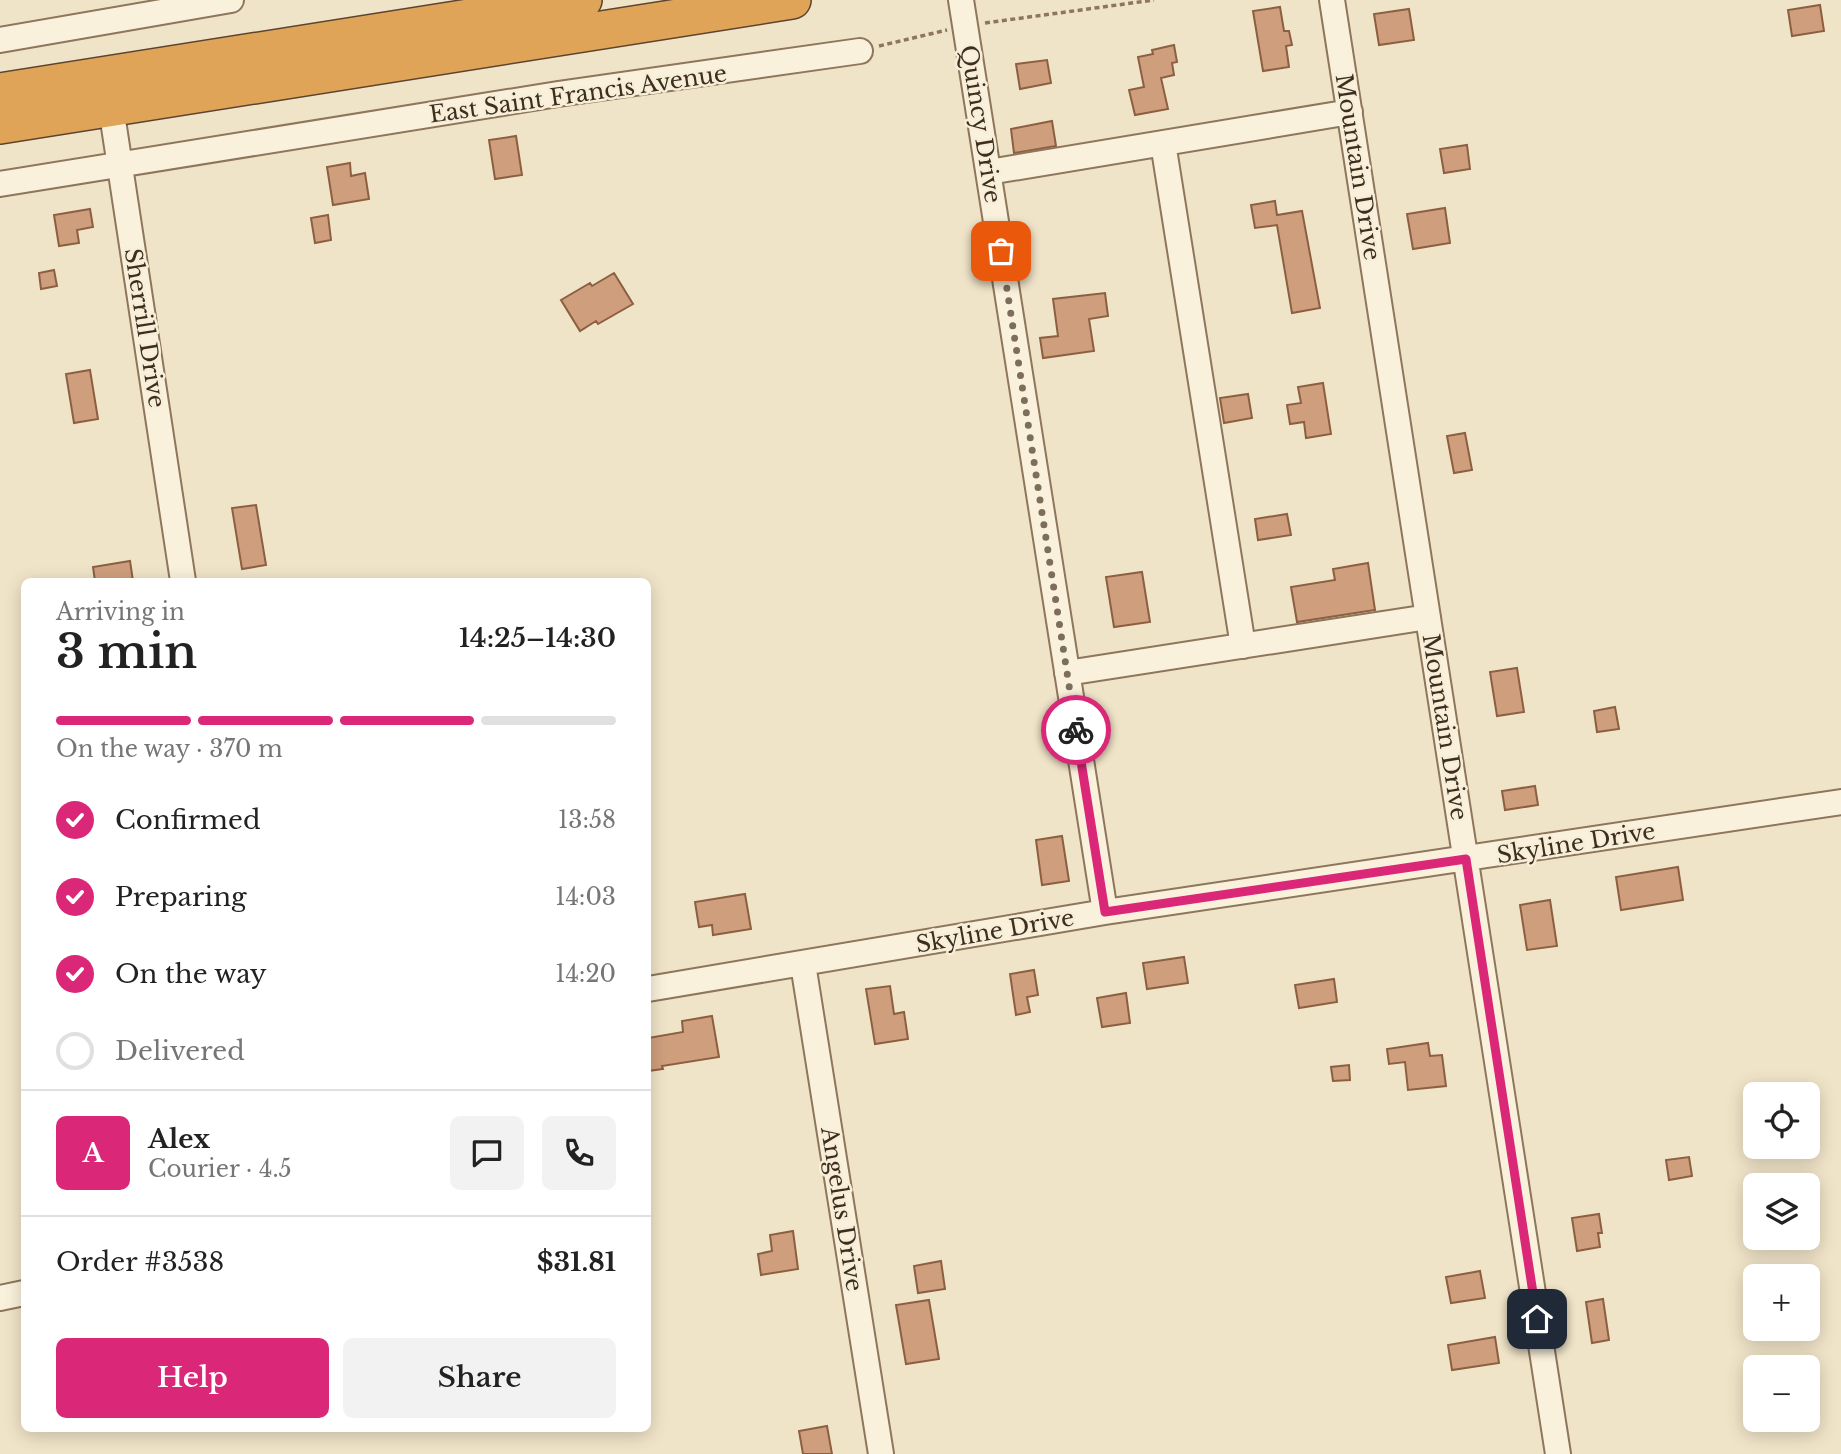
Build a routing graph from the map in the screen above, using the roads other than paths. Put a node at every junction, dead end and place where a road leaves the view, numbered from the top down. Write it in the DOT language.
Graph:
graph roads {
  1 [pos="231,0"];
  2 [pos="583,0"];
  3 [pos="792,0"];
  4 [pos="961,0"];
  5 [pos="1332,0"];
  6 [pos="652,11"];
  7 [pos="0,40"];
  8 [pos="860,51"];
  9 [pos="109,91"];
  10 [pos="0,92"];
  11 [pos="1350,112"];
  12 [pos="0,125"];
  13 [pos="1163,143"];
  14 [pos="121,165"];
  15 [pos="989,172"];
  16 [pos="0,184"];
  17 [pos="183,578"];
  18 [pos="1428,617"];
  19 [pos="1243,646"];
  20 [pos="1067,673"];
  21 [pos="1841,802"];
  22 [pos="1466,859"];
  23 [pos="1105,912"];
  24 [pos="803,964"];
  25 [pos="651,989"];
  26 [pos="21,1294"];
  27 [pos="0,1298"];
  28 [pos="881,1454"];
  29 [pos="1558,1454"];
  1 -- 7 [label="street"];
  2 -- 9 [label="highway"];
  3 -- 6 [label="highway"];
  4 -- 15 [label="street, Quincy Drive"];
  5 -- 11 [label="street, Mountain Drive"];
  6 -- 9 [label="highway"];
  8 -- 14 [label="street, East Saint Francis Avenue"];
  9 -- 10 [label="highway"];
  9 -- 12 [label="highway"];
  9 -- 14 [label="street, Sherrill Drive"];
  11 -- 13 [label="street"];
  11 -- 18 [label="street, Mountain Drive"];
  13 -- 15 [label="street"];
  13 -- 19 [label="street"];
  14 -- 16 [label="street, East Saint Francis Avenue"];
  14 -- 17 [label="street, Sherrill Drive"];
  15 -- 20 [label="street, Quincy Drive"];
  18 -- 19 [label="street"];
  18 -- 22 [label="street, Mountain Drive"];
  19 -- 20 [label="street"];
  20 -- 23 [label="street, Quincy Drive"];
  21 -- 22 [label="street, Skyline Drive"];
  22 -- 23 [label="street, Skyline Drive"];
  22 -- 29 [label="street, Mountain Drive"];
  23 -- 24 [label="street, Skyline Drive"];
  24 -- 25 [label="street, Skyline Drive"];
  24 -- 28 [label="street, Angelus Drive"];
  26 -- 27 [label="street"];
}
